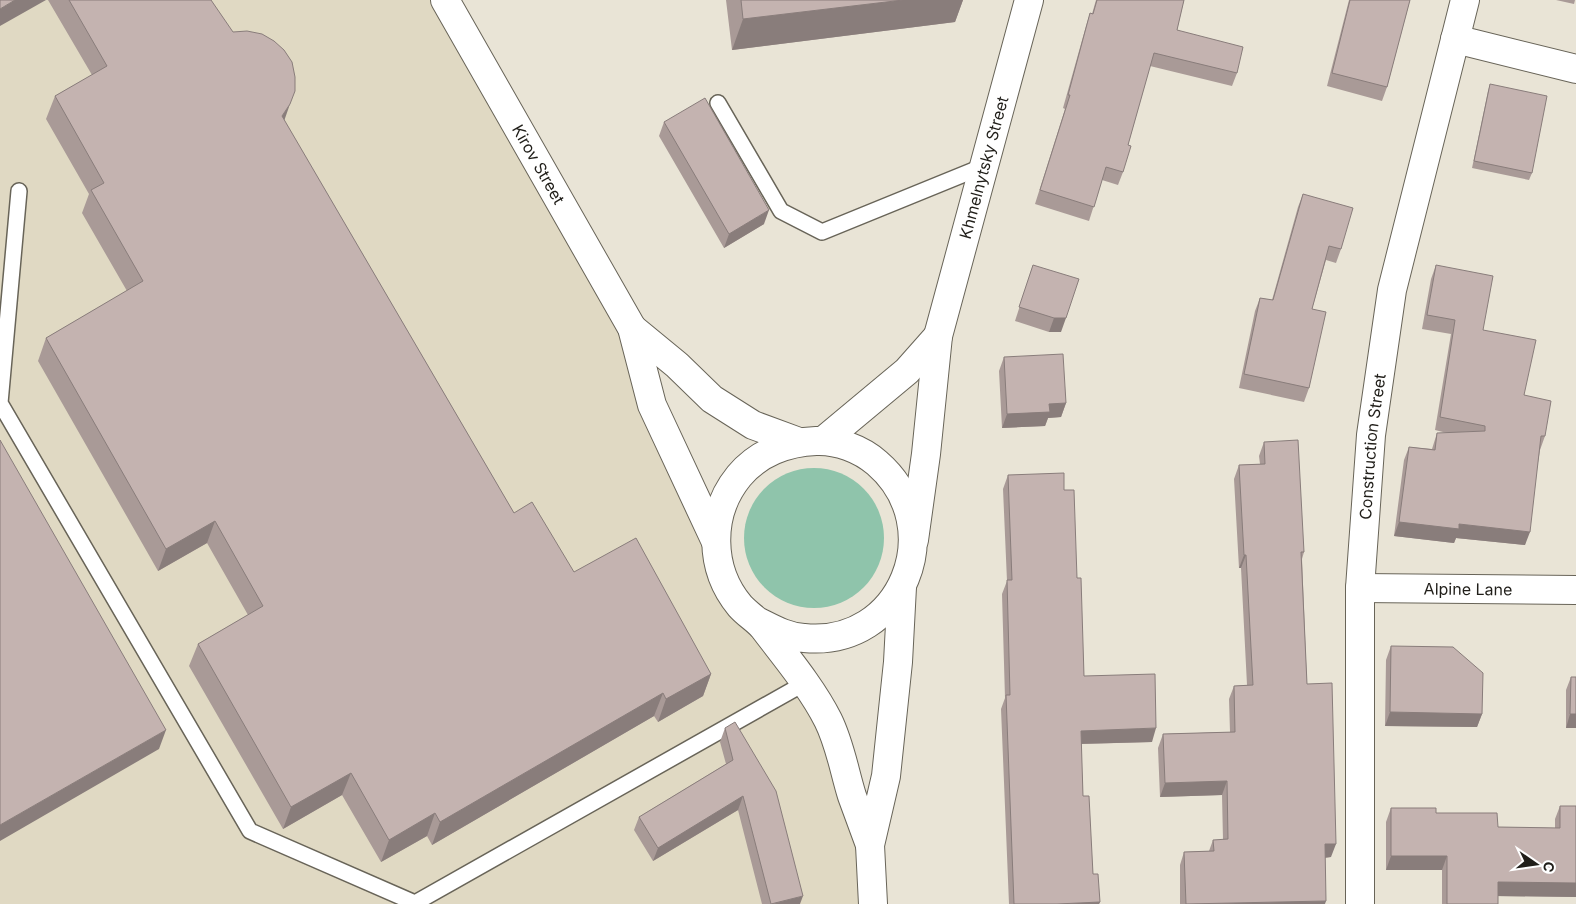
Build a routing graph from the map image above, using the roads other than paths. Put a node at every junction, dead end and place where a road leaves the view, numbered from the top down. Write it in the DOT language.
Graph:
graph roads {
  1 [pos="445,0"];
  2 [pos="1029,0"];
  3 [pos="1465,0"];
  4 [pos="1454,39"];
  5 [pos="1576,69"];
  6 [pos="718,103"];
  7 [pos="984,166"];
  8 [pos="19,191"];
  9 [pos="632,328"];
  10 [pos="938,336"];
  11 [pos="811,441"];
  12 [pos="914,540"];
  13 [pos="716,542"];
  14 [pos="902,587"];
  15 [pos="1360,588"];
  16 [pos="1576,590"];
  17 [pos="758,622"];
  18 [pos="805,683"];
  19 [pos="870,845"];
  20 [pos="873,904"];
  21 [pos="1360,904"];
  1 -- 9 [label="main road, Kirov Street"];
  2 -- 7 [label="main road, Khmelnytsky Street"];
  3 -- 4 [label="main road, Construction Street"];
  4 -- 5 [label="main road"];
  4 -- 15 [label="main road, Construction Street"];
  6 -- 7 [label="lane"];
  7 -- 10 [label="main road, Khmelnytsky Street"];
  8 -- 18 [label="lane"];
  9 -- 11 [label="main road"];
  9 -- 13 [label="main road"];
  10 -- 11 [label="main road"];
  10 -- 12 [label="main road, Khmelnytsky Street"];
  11 -- 12 [label="main road"];
  11 -- 13 [label="main road"];
  12 -- 14 [label="main road, Khmelnytsky Street"];
  13 -- 17 [label="main road"];
  14 -- 17 [label="main road"];
  14 -- 19 [label="main road"];
  15 -- 16 [label="main road, Alpine Lane"];
  15 -- 21 [label="main road, Construction Street"];
  17 -- 18 [label="main road"];
  18 -- 19 [label="main road"];
  19 -- 20 [label="main road"];
}
